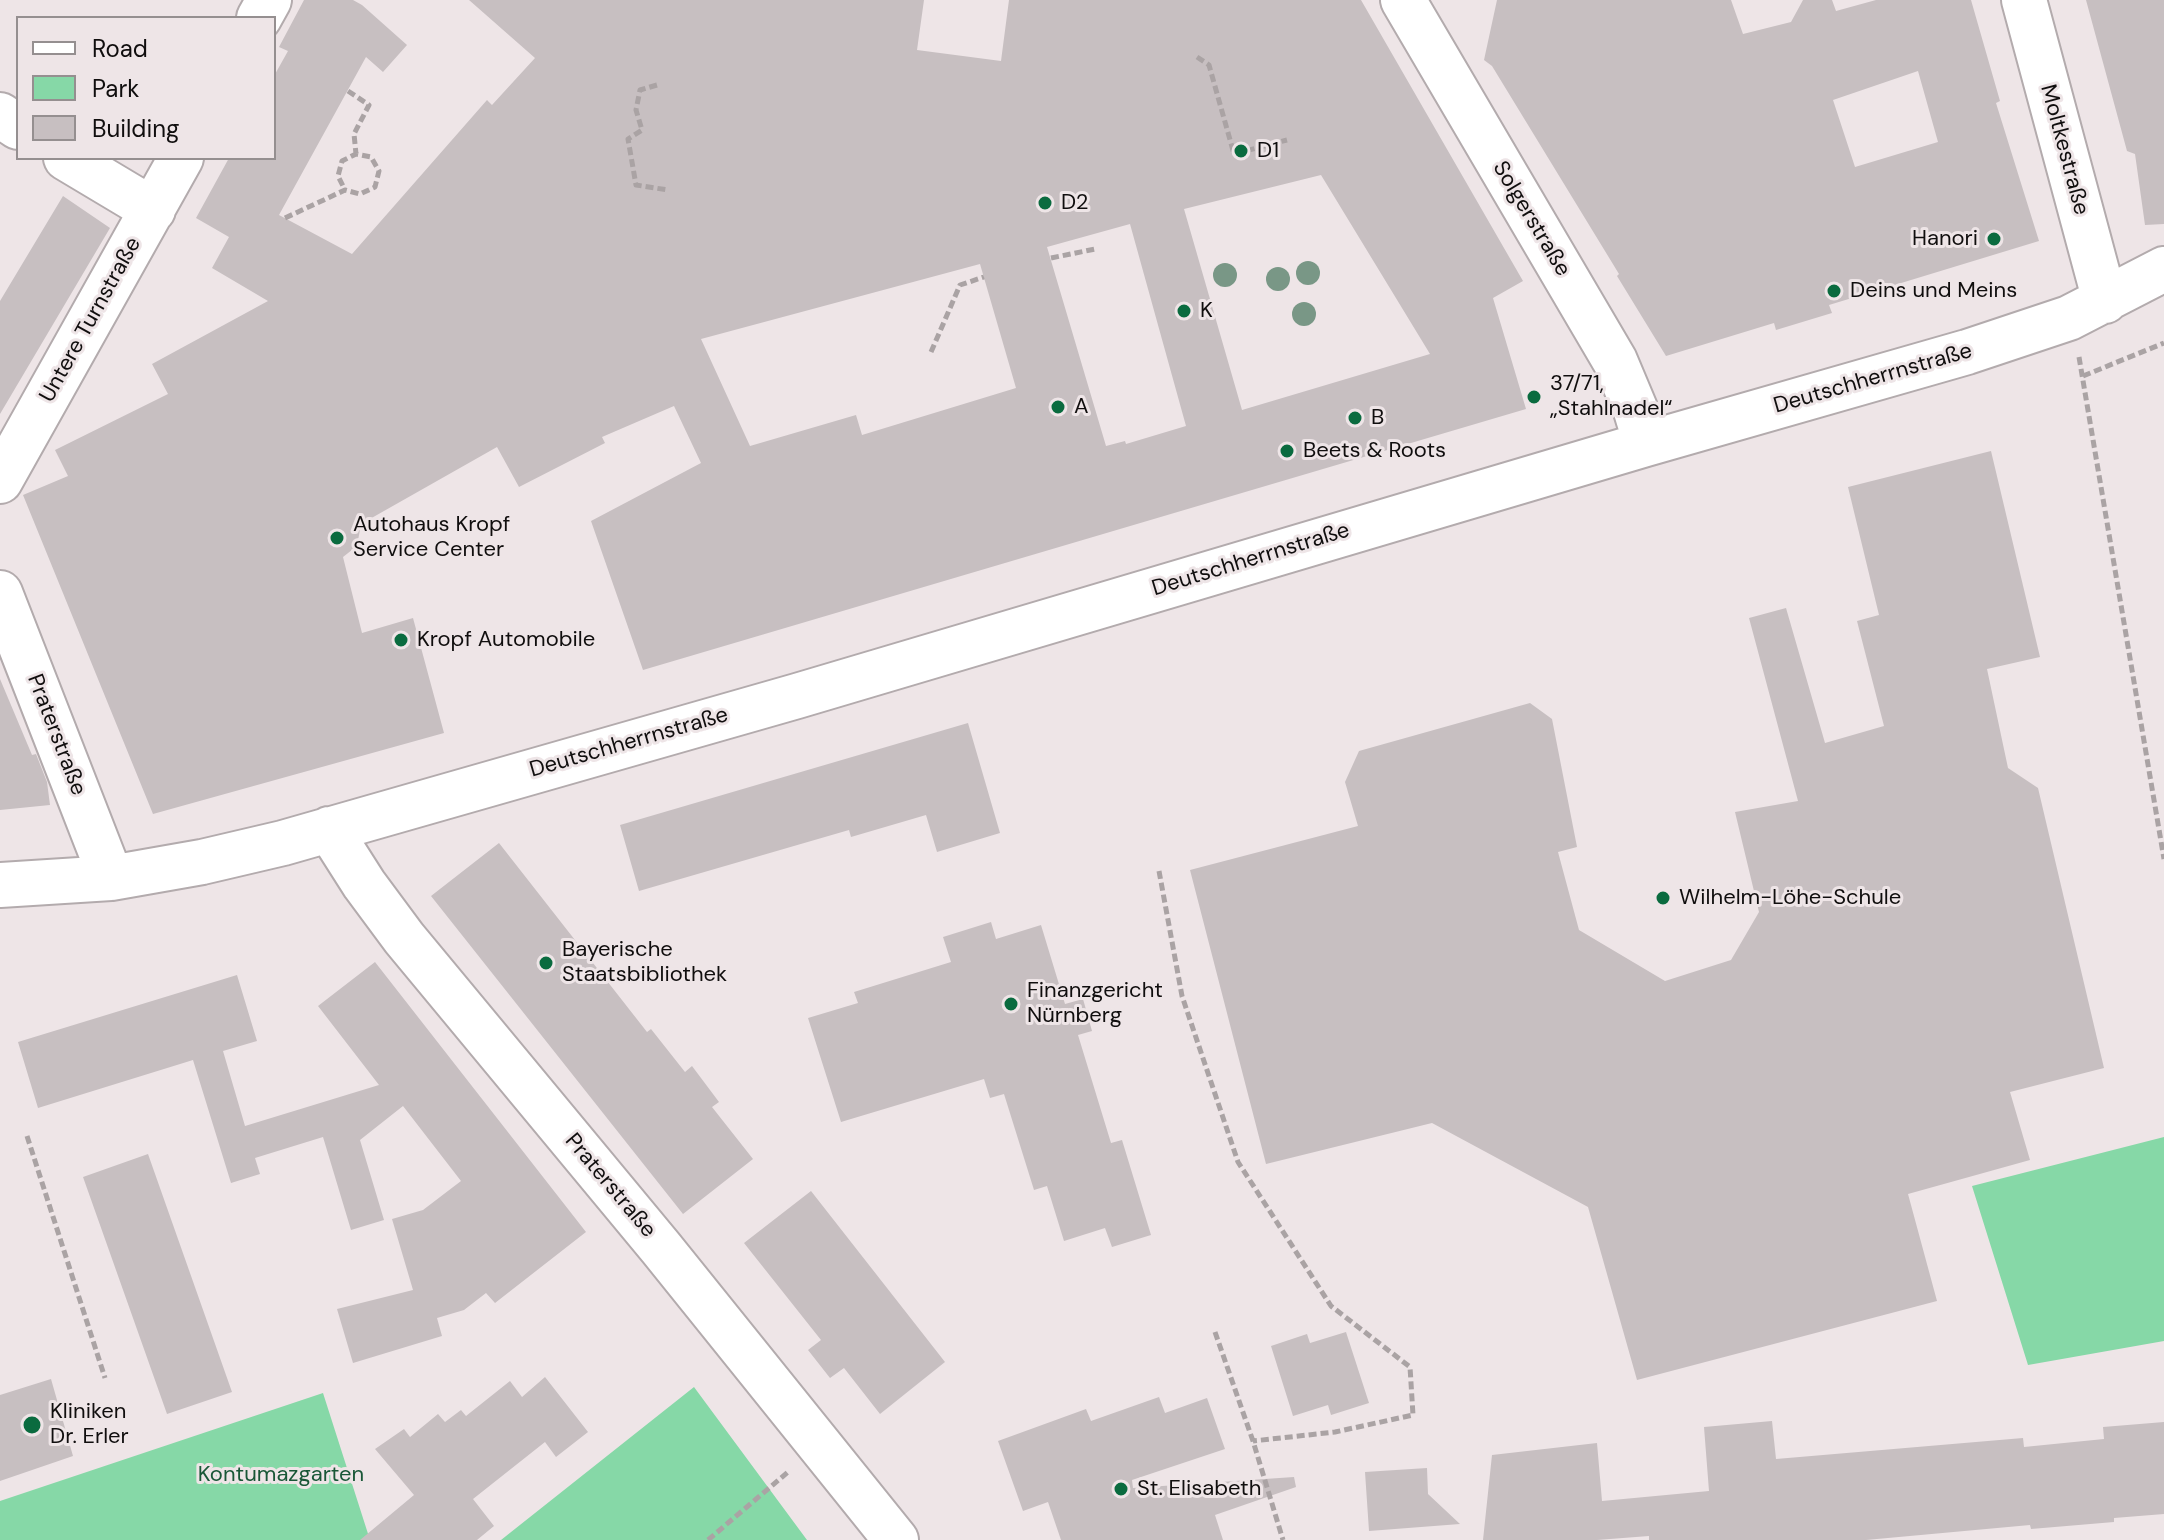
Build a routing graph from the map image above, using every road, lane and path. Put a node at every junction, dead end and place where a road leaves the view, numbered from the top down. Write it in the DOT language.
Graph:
graph roads {
  1 [pos="1403,0"];
  2 [pos="2024,0"];
  3 [pos="1197,57"];
  4 [pos="657,85"];
  5 [pos="348,91"];
  6 [pos="1287,140"];
  7 [pos="356,154"];
  8 [pos="69,160"];
  9 [pos="180,160"];
  10 [pos="345,190"];
  11 [pos="668,190"];
  12 [pos="153,210"];
  13 [pos="285,218"];
  14 [pos="1095,249"];
  15 [pos="1051,258"];
  16 [pos="2164,269"];
  17 [pos="984,277"];
  18 [pos="2087,309"];
  19 [pos="2164,343"];
  20 [pos="931,352"];
  21 [pos="2083,376"];
  22 [pos="1646,444"];
  23 [pos="0,481"];
  24 [pos="0,593"];
  25 [pos="329,829"];
  26 [pos="2164,859"];
  27 [pos="1159,871"];
  28 [pos="111,878"];
  29 [pos="0,885"];
  30 [pos="27,1136"];
  31 [pos="1215,1332"];
  32 [pos="105,1378"];
  33 [pos="1253,1441"];
  34 [pos="819,1446"];
  35 [pos="708,1540"];
  36 [pos="896,1540"];
  37 [pos="1283,1540"];
  1 -- 22 [label="street, Solgerstraße"];
  2 -- 18 [label="street, Moltkestraße"];
  3 -- 6 [label="path"];
  4 -- 11 [label="path"];
  5 -- 7 [label="path"];
  7 -- 10 [label="path"];
  7 -- 10 [label="path"];
  8 -- 12 [label="street"];
  9 -- 12 [label="street, Untere Turnstraße"];
  10 -- 13 [label="path"];
  12 -- 23 [label="street, Untere Turnstraße"];
  14 -- 15 [label="path"];
  16 -- 18 [label="street, Deutschherrnstraße"];
  17 -- 20 [label="path"];
  18 -- 21 [label="path"];
  18 -- 22 [label="street, Deutschherrnstraße"];
  19 -- 21 [label="path"];
  21 -- 26 [label="path"];
  22 -- 25 [label="street, Deutschherrnstraße"];
  24 -- 28 [label="street, Praterstraße"];
  25 -- 28 [label="street"];
  25 -- 34 [label="street, Praterstraße"];
  27 -- 33 [label="path"];
  28 -- 29 [label="street"];
  30 -- 32 [label="path"];
  31 -- 33 [label="path"];
  33 -- 37 [label="path"];
  34 -- 35 [label="path"];
  34 -- 36 [label="street, Praterstraße"];
}
